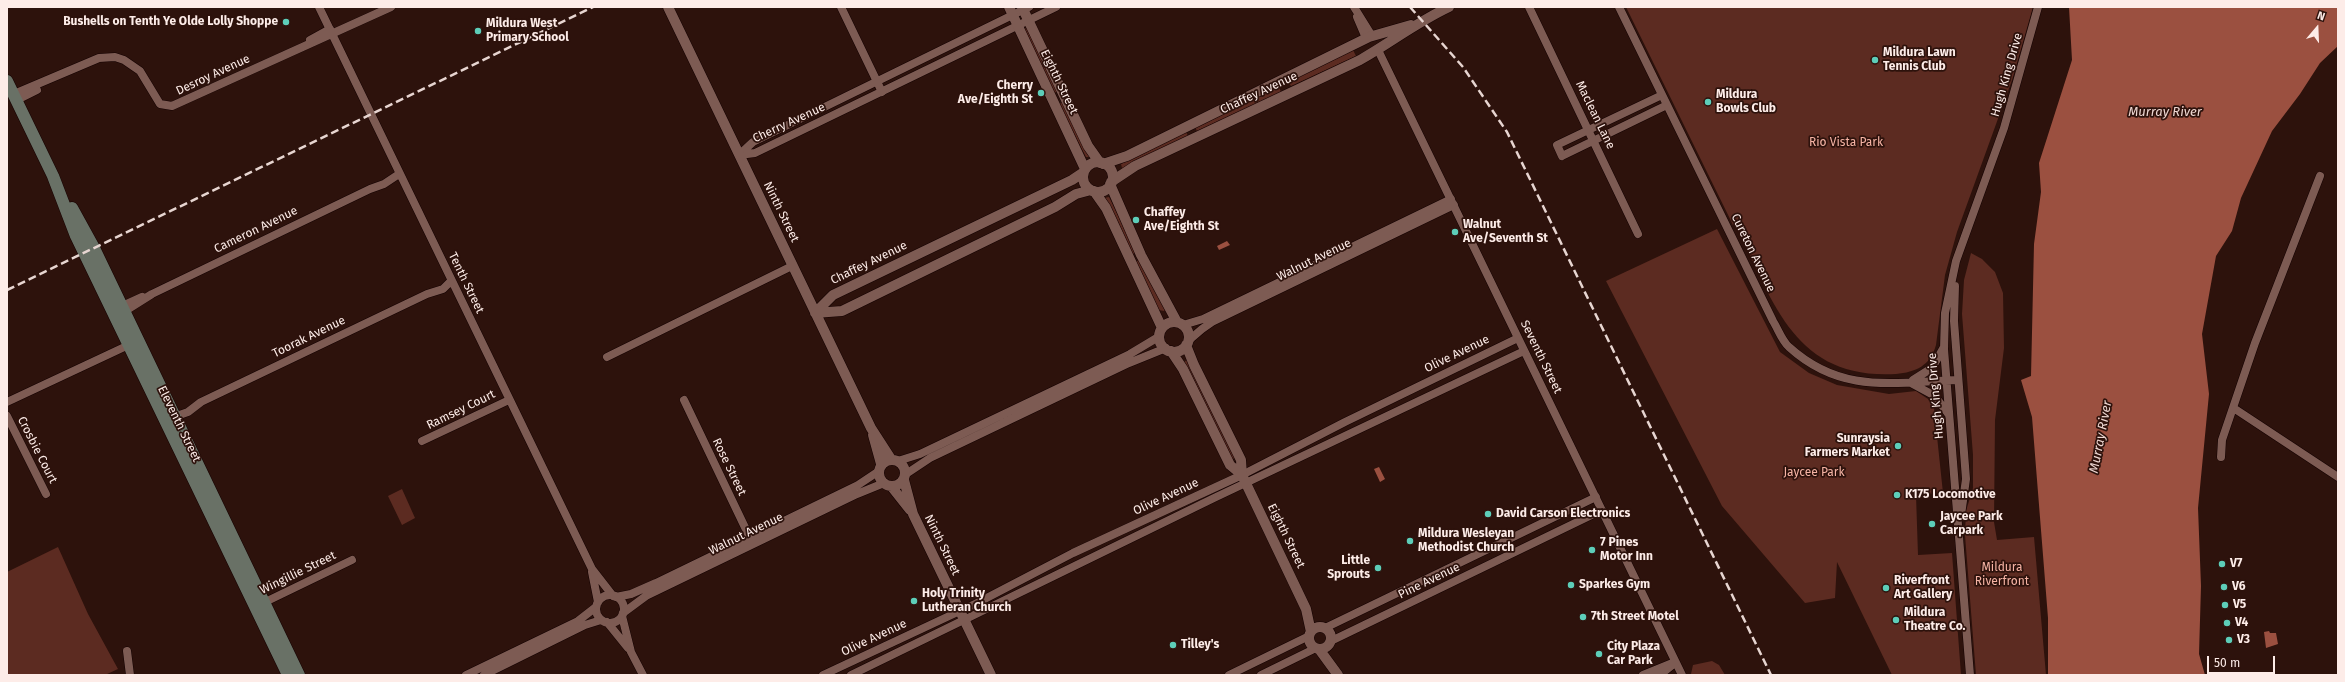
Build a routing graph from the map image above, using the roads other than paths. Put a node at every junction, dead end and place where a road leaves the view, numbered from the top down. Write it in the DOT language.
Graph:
graph roads {
  1 [pos="320,7"];
  2 [pos="391,7"];
  3 [pos="668,7"];
  4 [pos="841,7"];
  5 [pos="1056,7"];
  6 [pos="1354,7"];
  7 [pos="1449,7"];
  8 [pos="1529,7"];
  9 [pos="1619,7"];
  10 [pos="2038,7"];
  11 [pos="1025,8"];
  12 [pos="1011,11"];
  13 [pos="1029,21"];
  14 [pos="1416,24"];
  15 [pos="1018,26"];
  16 [pos="332,32"];
  17 [pos="1369,37"];
  18 [pos="1378,50"];
  19 [pos="876,80"];
  20 [pos="7,81"];
  21 [pos="1282,81"];
  22 [pos="882,92"];
  23 [pos="1288,93"];
  24 [pos="1662,95"];
  25 [pos="15,97"];
  26 [pos="1667,105"];
  27 [pos="1187,126"];
  28 [pos="1589,130"];
  29 [pos="1194,138"];
  30 [pos="1594,140"];
  31 [pos="739,155"];
  32 [pos="1102,163"];
  33 [pos="1085,170"];
  34 [pos="400,174"];
  35 [pos="2320,176"];
  36 [pos="1111,183"];
  37 [pos="1093,191"];
  38 [pos="1452,202"];
  39 [pos="999,215"];
  40 [pos="1007,231"];
  41 [pos="1638,234"];
  42 [pos="1956,261"];
  43 [pos="903,262"];
  44 [pos="792,266"];
  45 [pos="910,277"];
  46 [pos="451,281"];
  47 [pos="120,310"];
  48 [pos="815,313"];
  49 [pos="1180,324"];
  50 [pos="1161,332"];
  51 [pos="1518,338"];
  52 [pos="131,342"];
  53 [pos="1187,343"];
  54 [pos="1944,347"];
  55 [pos="1168,350"];
  56 [pos="1524,351"];
  57 [pos="607,357"];
  58 [pos="1948,380"];
  59 [pos="1958,380"];
  60 [pos="1909,382"];
  61 [pos="509,400"];
  62 [pos="684,400"];
  63 [pos="7,402"];
  64 [pos="2234,409"];
  65 [pos="7,416"];
  66 [pos="171,416"];
  67 [pos="1950,416"];
  68 [pos="871,428"];
  69 [pos="422,441"];
  70 [pos="2221,457"];
  71 [pos="895,460"];
  72 [pos="880,468"];
  73 [pos="905,477"];
  74 [pos="2338,477"];
  75 [pos="1244,479"];
  76 [pos="887,485"];
  77 [pos="46,494"];
  78 [pos="1596,497"];
  79 [pos="1578,506"];
  80 [pos="1602,510"];
  81 [pos="913,514"];
  82 [pos="1584,518"];
  83 [pos="1958,530"];
  84 [pos="752,541"];
  85 [pos="352,560"];
  86 [pos="592,569"];
  87 [pos="614,596"];
  88 [pos="260,605"];
  89 [pos="597,605"];
  90 [pos="1306,609"];
  91 [pos="622,615"];
  92 [pos="962,616"];
  93 [pos="604,621"];
  94 [pos="1339,621"];
  95 [pos="1324,628"];
  96 [pos="1310,634"];
  97 [pos="1345,634"];
  98 [pos="1330,643"];
  99 [pos="1317,649"];
  100 [pos="127,650"];
  101 [pos="631,652"];
  102 [pos="1676,662"];
  103 [pos="130,675"];
  104 [pos="288,675"];
  105 [pos="299,675"];
  106 [pos="466,675"];
  107 [pos="484,675"];
  108 [pos="642,675"];
  109 [pos="823,675"];
  110 [pos="850,675"];
  111 [pos="990,675"];
  112 [pos="1229,675"];
  113 [pos="1261,675"];
  114 [pos="1338,675"];
  115 [pos="1643,675"];
  116 [pos="1660,675"];
  117 [pos="1682,675"];
  118 [pos="1970,675"];
  1 -- 16 [label="street, Tenth Street"];
  2 -- 16 [label="street, Desroy Avenue"];
  3 -- 31 [label="street, Ninth Street"];
  4 -- 19 [label="street"];
  5 -- 13 [label="street, Cherry Avenue"];
  6 -- 17 [label="street"];
  7 -- 14 [label="street, Chaffey Avenue"];
  8 -- 28 [label="street, Maclean Lane"];
  9 -- 24 [label="street, Cureton Avenue"];
  10 -- 42 [label="street, Hugh King Drive"];
  11 -- 12 [label="street, Cherry Avenue"];
  11 -- 13 [label="street, Eighth Street"];
  12 -- 15 [label="street, Eighth Street"];
  12 -- 19 [label="street, Cherry Avenue"];
  13 -- 15 [label="street, Cherry Avenue"];
  13 -- 32 [label="street, Eighth Street"];
  14 -- 17 [label="street, Chaffey Avenue"];
  14 -- 18 [label="street, Chaffey Avenue"];
  15 -- 22 [label="street, Cherry Avenue"];
  15 -- 33 [label="street, Eighth Street"];
  16 -- 25 [label="street, Desroy Avenue"];
  16 -- 34 [label="street, Tenth Street"];
  17 -- 18 [label="street"];
  17 -- 21 [label="street, Chaffey Avenue"];
  18 -- 23 [label="street, Chaffey Avenue"];
  18 -- 38 [label="street, Seventh Street"];
  19 -- 22 [label="street"];
  19 -- 31 [label="street, Cherry Avenue"];
  20 -- 25 [label="main road, Eleventh Street"];
  21 -- 23 [label="street"];
  21 -- 27 [label="street, Chaffey Avenue"];
  22 -- 31 [label="street, Cherry Avenue"];
  23 -- 29 [label="street, Chaffey Avenue"];
  24 -- 26 [label="street, Cureton Avenue"];
  24 -- 28 [label="street"];
  25 -- 47 [label="main road, Eleventh Street"];
  26 -- 30 [label="street"];
  26 -- 60 [label="street, Cureton Avenue"];
  27 -- 29 [label="street"];
  27 -- 32 [label="street, Chaffey Avenue"];
  28 -- 30 [label="street, Maclean Lane"];
  28 -- 30 [label="street"];
  29 -- 36 [label="street, Chaffey Avenue"];
  30 -- 41 [label="street, Maclean Lane"];
  31 -- 44 [label="street, Ninth Street"];
  32 -- 33 [label="street"];
  32 -- 36 [label="street"];
  33 -- 37 [label="street"];
  33 -- 39 [label="street, Chaffey Avenue"];
  34 -- 46 [label="street, Tenth Street"];
  34 -- 47 [label="street, Cameron Avenue"];
  35 -- 64 [label="street"];
  36 -- 37 [label="street"];
  36 -- 49 [label="street"];
  37 -- 40 [label="street"];
  37 -- 50 [label="street"];
  38 -- 49 [label="street, Walnut Avenue"];
  38 -- 51 [label="street, Seventh Street"];
  38 -- 53 [label="street, Walnut Avenue"];
  39 -- 40 [label="street"];
  39 -- 43 [label="street, Chaffey Avenue"];
  40 -- 45 [label="street"];
  42 -- 54 [label="street, Hugh King Drive"];
  42 -- 59 [label="street, Hugh King Drive"];
  43 -- 45 [label="street"];
  43 -- 48 [label="street, Chaffey Avenue"];
  44 -- 48 [label="street, Ninth Street"];
  44 -- 57 [label="street"];
  45 -- 48 [label="street"];
  46 -- 61 [label="street, Tenth Street"];
  46 -- 66 [label="street, Toorak Avenue"];
  47 -- 52 [label="main road, Eleventh Street"];
  48 -- 68 [label="street, Ninth Street"];
  49 -- 50 [label="street"];
  49 -- 53 [label="street"];
  50 -- 55 [label="street"];
  50 -- 71 [label="street"];
  51 -- 56 [label="street, Seventh Street"];
  51 -- 75 [label="street, Olive Avenue"];
  52 -- 63 [label="street"];
  52 -- 66 [label="main road, Eleventh Street"];
  53 -- 55 [label="street"];
  53 -- 75 [label="street, Eighth Street"];
  54 -- 58 [label="street, Hugh King Drive"];
  54 -- 60 [label="street"];
  55 -- 73 [label="street"];
  55 -- 75 [label="street, Eighth Street"];
  56 -- 75 [label="street, Olive Avenue"];
  56 -- 78 [label="street, Seventh Street"];
  58 -- 59 [label="street, Cureton Avenue"];
  58 -- 60 [label="street, Cureton Avenue"];
  58 -- 67 [label="street, Hugh King Drive"];
  59 -- 83 [label="street, Hugh King Drive"];
  60 -- 67 [label="street"];
  61 -- 69 [label="street, Ramsey Court"];
  61 -- 86 [label="street, Tenth Street"];
  62 -- 84 [label="street, Rose Street"];
  64 -- 70 [label="street"];
  64 -- 74 [label="street"];
  65 -- 77 [label="street, Crosbie Court"];
  66 -- 88 [label="main road, Eleventh Street"];
  67 -- 83 [label="street, Hugh King Drive"];
  68 -- 71 [label="street, Ninth Street"];
  68 -- 72 [label="street, Ninth Street"];
  71 -- 72 [label="street"];
  71 -- 73 [label="street"];
  72 -- 76 [label="street"];
  72 -- 84 [label="street, Walnut Avenue"];
  73 -- 76 [label="street"];
  73 -- 81 [label="street, Ninth Street"];
  75 -- 90 [label="street, Eighth Street"];
  75 -- 92 [label="street, Olive Avenue"];
  75 -- 92 [label="street, Olive Avenue"];
  76 -- 81 [label="street, Ninth Street"];
  76 -- 84 [label="street, Walnut Avenue"];
  78 -- 79 [label="street, Pine Avenue"];
  78 -- 80 [label="street, Seventh Street"];
  79 -- 82 [label="street"];
  79 -- 94 [label="street, Pine Avenue"];
  80 -- 82 [label="street, Pine Avenue"];
  80 -- 102 [label="street, Seventh Street"];
  81 -- 92 [label="street, Ninth Street"];
  82 -- 97 [label="street, Pine Avenue"];
  83 -- 118 [label="street, Hugh King Drive"];
  84 -- 87 [label="street, Walnut Avenue"];
  84 -- 91 [label="street, Walnut Avenue"];
  85 -- 88 [label="street, Wingillie Street"];
  86 -- 87 [label="street, Tenth Street"];
  86 -- 89 [label="street, Tenth Street"];
  87 -- 89 [label="street"];
  87 -- 91 [label="street"];
  88 -- 104 [label="main road, Eleventh Street"];
  88 -- 105 [label="main road, Eleventh Street"];
  89 -- 93 [label="street"];
  89 -- 106 [label="street"];
  90 -- 95 [label="street, Eighth Street"];
  90 -- 96 [label="street, Eighth Street"];
  91 -- 93 [label="street"];
  91 -- 101 [label="street"];
  92 -- 109 [label="street, Olive Avenue"];
  92 -- 110 [label="street, Olive Avenue"];
  92 -- 111 [label="street, Ninth Street"];
  93 -- 101 [label="street"];
  93 -- 107 [label="street"];
  94 -- 95 [label="street, Pine Avenue"];
  94 -- 97 [label="street"];
  95 -- 96 [label="street"];
  95 -- 98 [label="street"];
  96 -- 99 [label="street"];
  96 -- 112 [label="street"];
  97 -- 98 [label="street, Pine Avenue"];
  98 -- 99 [label="street"];
  98 -- 114 [label="street"];
  99 -- 113 [label="street"];
  99 -- 114 [label="street"];
  100 -- 103 [label="street"];
  101 -- 108 [label="street"];
  102 -- 115 [label="street"];
  102 -- 116 [label="street"];
  102 -- 117 [label="street, Seventh Street"];
}
